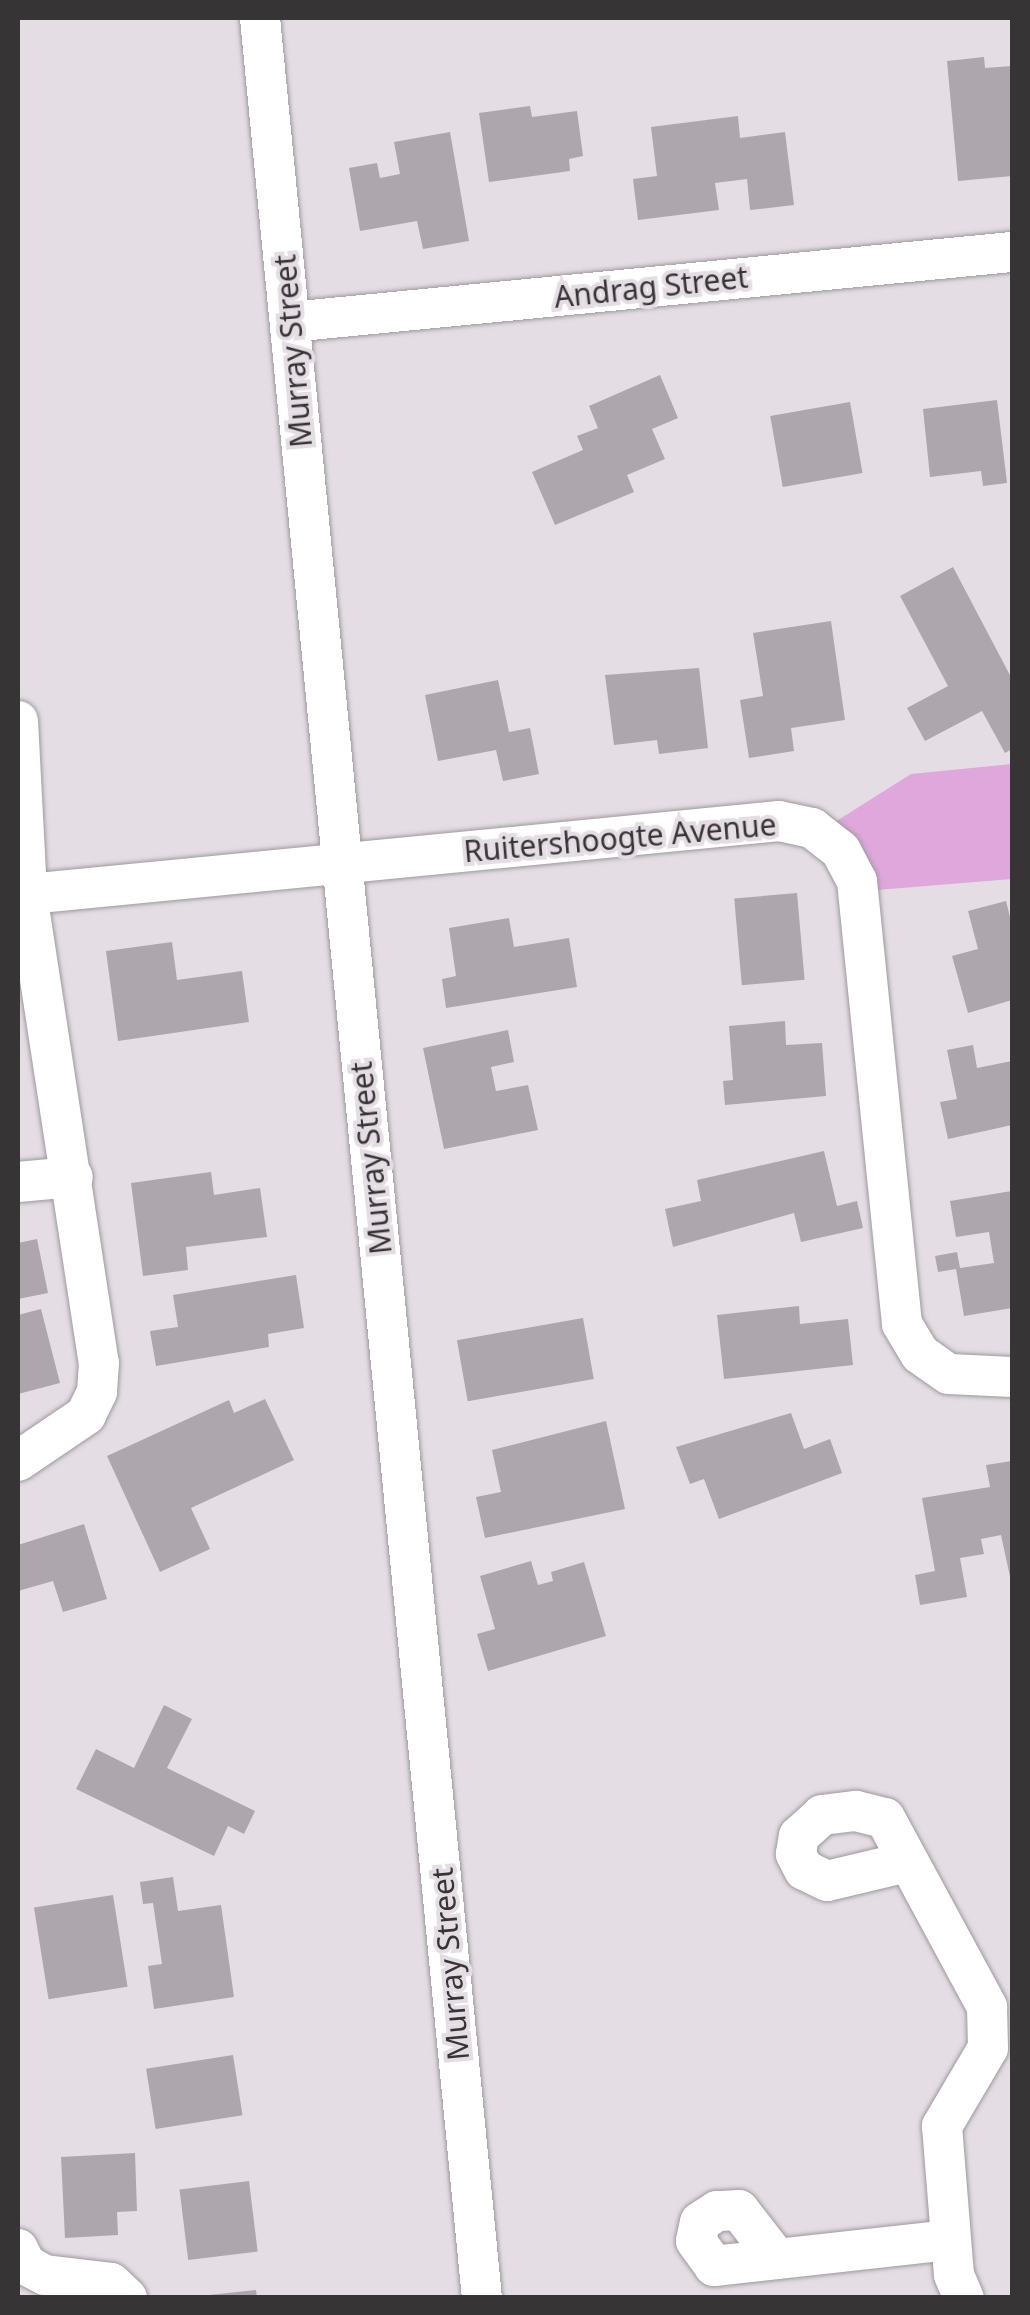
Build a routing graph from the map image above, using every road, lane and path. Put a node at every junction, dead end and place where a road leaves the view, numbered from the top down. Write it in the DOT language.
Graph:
graph roads {
  1 [pos="260,18"];
  2 [pos="1012,252"];
  3 [pos="290,322"];
  4 [pos="18,720"];
  5 [pos="341,865"];
  6 [pos="22,894"];
  7 [pos="73,1177"];
  8 [pos="18,1182"];
  9 [pos="1012,1377"];
  10 [pos="18,1461"];
  11 [pos="907,1862"];
  12 [pos="18,2250"];
  13 [pos="777,2258"];
  14 [pos="954,2277"];
  15 [pos="127,2298"];
  16 [pos="482,2298"];
  1 -- 3 [label="street, Murray Street"];
  2 -- 3 [label="street, Andrag Street"];
  3 -- 5 [label="street, Murray Street"];
  4 -- 6 [label="street"];
  5 -- 6 [label="street, Ruitershoogte Avenue"];
  5 -- 9 [label="street, Ruitershoogte Avenue"];
  5 -- 16 [label="street, Murray Street"];
  6 -- 7 [label="street"];
  7 -- 8 [label="street"];
  7 -- 10 [label="street"];
  11 -- 14 [label="street"];
  12 -- 15 [label="street"];
  13 -- 14 [label="street"];
}
